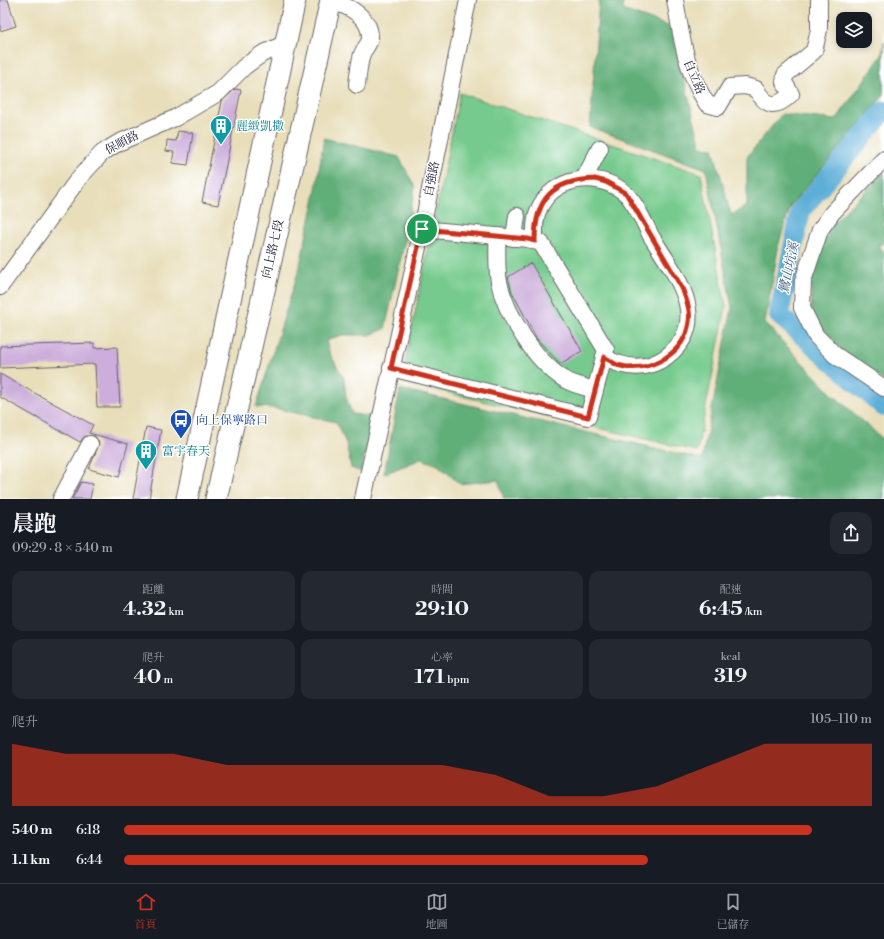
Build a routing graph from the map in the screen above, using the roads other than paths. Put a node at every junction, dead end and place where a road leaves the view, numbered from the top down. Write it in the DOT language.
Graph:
graph roads {
  1 [pos="295,0"];
  2 [pos="468,0"];
  3 [pos="675,0"];
  4 [pos="819,0"];
  5 [pos="330,1"];
  6 [pos="284,44"];
  7 [pos="357,85"];
  8 [pos="600,148"];
  9 [pos="884,159"];
  10 [pos="584,179"];
  11 [pos="517,216"];
  12 [pos="422,229"];
  13 [pos="496,236"];
  14 [pos="514,238"];
  15 [pos="535,241"];
  16 [pos="0,287"];
  17 [pos="604,357"];
  18 [pos="391,368"];
  19 [pos="884,388"];
  20 [pos="596,390"];
  21 [pos="90,444"];
  22 [pos="62,499"];
  23 [pos="187,499"];
  24 [pos="216,499"];
  25 [pos="362,499"];
  1 -- 6 [label="main road"];
  2 -- 12 [label="street, 自強路"];
  3 -- 4 [label="street, 自立路"];
  5 -- 7 [label="street"];
  5 -- 24 [label="main road, 向上路七段"];
  6 -- 16 [label="street, 保順路"];
  6 -- 23 [label="main road"];
  8 -- 10 [label="street"];
  9 -- 19 [label="street"];
  10 -- 15 [label="street"];
  10 -- 17 [label="street"];
  11 -- 14 [label="street"];
  12 -- 13 [label="street"];
  12 -- 18 [label="street, 自強路"];
  13 -- 14 [label="street"];
  13 -- 20 [label="street"];
  14 -- 15 [label="street"];
  15 -- 17 [label="street"];
  17 -- 20 [label="street"];
  18 -- 20 [label="street"];
  18 -- 25 [label="street, 自強路"];
  21 -- 22 [label="street"];
}
